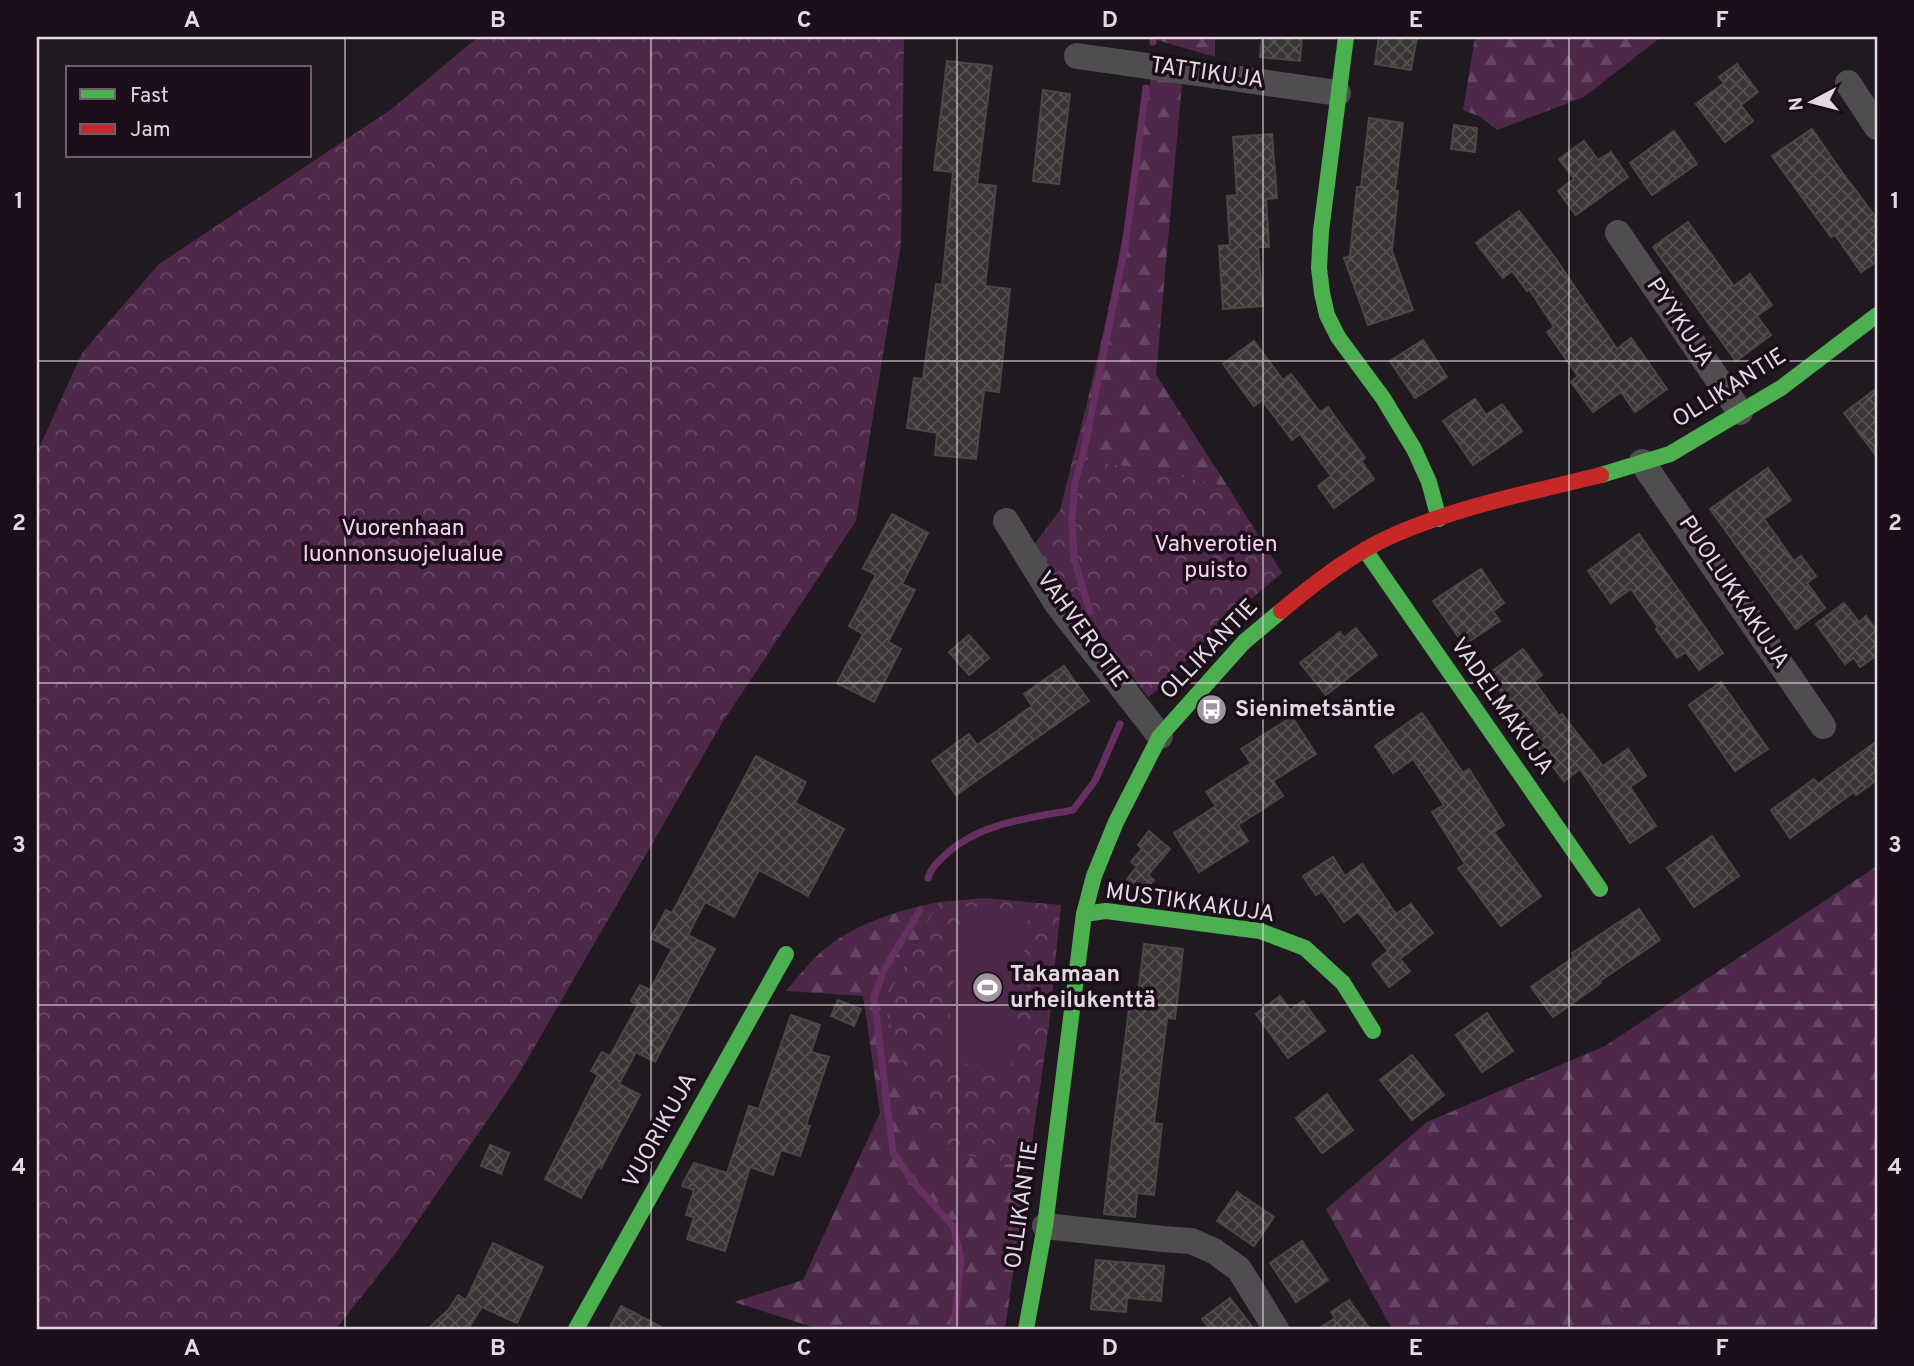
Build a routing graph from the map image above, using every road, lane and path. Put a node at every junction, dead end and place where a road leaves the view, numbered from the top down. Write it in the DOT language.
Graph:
graph roads {
  1 [pos="1346,37"];
  2 [pos="1077,56"];
  3 [pos="1848,83"];
  4 [pos="1338,93"];
  5 [pos="1877,127"];
  6 [pos="1618,233"];
  7 [pos="1877,316"];
  8 [pos="1740,412"];
  9 [pos="1642,462"];
  10 [pos="1439,519"];
  11 [pos="1006,521"];
  12 [pos="1365,550"];
  13 [pos="1823,726"];
  14 [pos="1160,736"];
  15 [pos="1600,889"];
  16 [pos="1084,914"];
  17 [pos="786,954"];
  18 [pos="1373,1031"];
  19 [pos="1045,1226"];
  20 [pos="576,1329"];
  21 [pos="1026,1329"];
  22 [pos="1276,1329"];
  1 -- 4 [label="street"];
  2 -- 4 [label="street, TATTIKUJA"];
  3 -- 5 [label="street"];
  4 -- 10 [label="street"];
  6 -- 8 [label="street, PYYKUJA"];
  7 -- 8 [label="street, OLLIKANTIE"];
  8 -- 9 [label="street, OLLIKANTIE"];
  9 -- 10 [label="street, OLLIKANTIE"];
  9 -- 13 [label="street, PUOLUKKAKUJA"];
  10 -- 12 [label="street, OLLIKANTIE"];
  11 -- 14 [label="street, VAHVEROTIE"];
  12 -- 14 [label="street, OLLIKANTIE"];
  12 -- 15 [label="street, VADELMAKUJA"];
  14 -- 16 [label="street, OLLIKANTIE"];
  16 -- 18 [label="street, MUSTIKKAKUJA"];
  16 -- 19 [label="street, OLLIKANTIE"];
  17 -- 20 [label="street, VUORIKUJA"];
  19 -- 21 [label="street, OLLIKANTIE"];
  19 -- 22 [label="street"];
}
